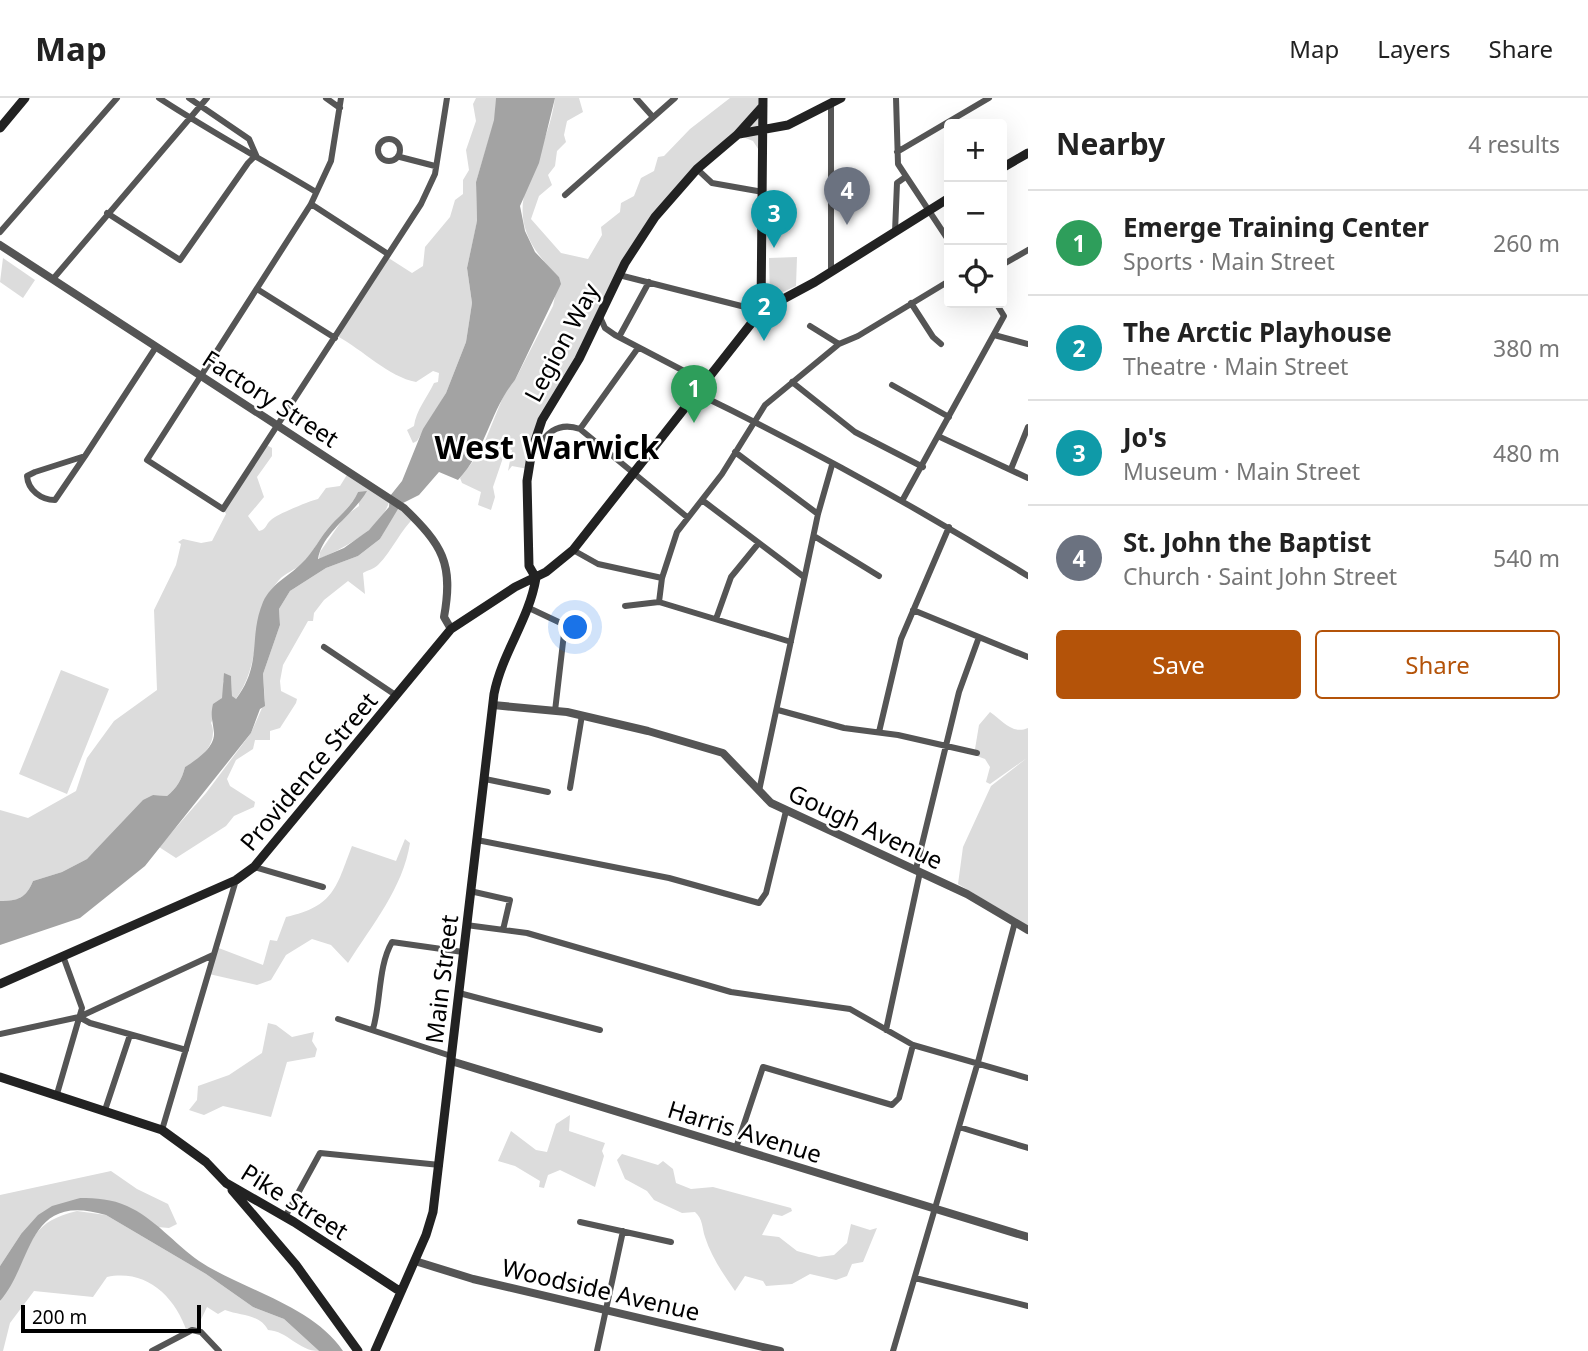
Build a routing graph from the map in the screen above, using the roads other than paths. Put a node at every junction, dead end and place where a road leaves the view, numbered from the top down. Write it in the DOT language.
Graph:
graph roads {
  1 [pos="25,98"];
  2 [pos="117,98"];
  3 [pos="159,98"];
  4 [pos="189,98"];
  5 [pos="207,98"];
  6 [pos="326,98"];
  7 [pos="341,98"];
  8 [pos="447,98"];
  9 [pos="636,98"];
  10 [pos="675,98"];
  11 [pos="841,98"];
  12 [pos="896,98"];
  13 [pos="989,98"];
  14 [pos="763,101"];
  15 [pos="831,103"];
  16 [pos="200,106"];
  17 [pos="340,108"];
  18 [pos="653,117"];
  19 [pos="190,118"];
  20 [pos="0,128"];
  21 [pos="763,128"];
  22 [pos="737,135"];
  23 [pos="897,152"];
  24 [pos="1028,153"];
  25 [pos="256,155"];
  26 [pos="400,157"];
  27 [pos="1007,165"];
  28 [pos="436,166"];
  29 [pos="698,169"];
  30 [pos="904,177"];
  31 [pos="316,192"];
  32 [pos="763,192"];
  33 [pos="565,195"];
  34 [pos="944,201"];
  35 [pos="311,204"];
  36 [pos="928,211"];
  37 [pos="107,213"];
  38 [pos="0,232"];
  39 [pos="895,232"];
  40 [pos="944,234"];
  41 [pos="0,245"];
  42 [pos="1028,250"];
  43 [pos="388,254"];
  44 [pos="1007,262"];
  45 [pos="831,272"];
  46 [pos="619,275"];
  47 [pos="53,279"];
  48 [pos="649,282"];
  49 [pos="944,284"];
  50 [pos="257,289"];
  51 [pos="911,303"];
  52 [pos="999,308"];
  53 [pos="761,311"];
  54 [pos="600,315"];
  55 [pos="810,326"];
  56 [pos="994,335"];
  57 [pos="619,337"];
  58 [pos="335,338"];
  59 [pos="839,344"];
  60 [pos="941,344"];
  61 [pos="1028,344"];
  62 [pos="156,347"];
  63 [pos="638,348"];
  64 [pos="200,375"];
  65 [pos="705,382"];
  66 [pos="792,382"];
  67 [pos="892,385"];
  68 [pos="696,393"];
  69 [pos="949,417"];
  70 [pos="752,422"];
  71 [pos="278,426"];
  72 [pos="1028,427"];
  73 [pos="580,429"];
  74 [pos="940,437"];
  75 [pos="735,452"];
  76 [pos="85,456"];
  77 [pos="531,457"];
  78 [pos="832,465"];
  79 [pos="923,467"];
  80 [pos="1011,469"];
  81 [pos="632,474"];
  82 [pos="1028,478"];
  83 [pos="702,499"];
  84 [pos="901,501"];
  85 [pos="818,514"];
  86 [pos="687,517"];
  87 [pos="949,527"];
  88 [pos="814,536"];
  89 [pos="758,544"];
  90 [pos="573,550"];
  91 [pos="879,576"];
  92 [pos="1028,576"];
  93 [pos="804,577"];
  94 [pos="536,578"];
  95 [pos="662,578"];
  96 [pos="659,602"];
  97 [pos="625,606"];
  98 [pos="529,608"];
  99 [pos="913,610"];
  100 [pos="716,619"];
  101 [pos="452,629"];
  102 [pos="979,637"];
  103 [pos="791,642"];
  104 [pos="324,647"];
  105 [pos="1028,657"];
  106 [pos="397,696"];
  107 [pos="493,705"];
  108 [pos="778,710"];
  109 [pos="555,711"];
  110 [pos="582,715"];
  111 [pos="879,732"];
  112 [pos="946,747"];
  113 [pos="976,753"];
  114 [pos="485,779"];
  115 [pos="570,788"];
  116 [pos="759,791"];
  117 [pos="548,792"];
  118 [pos="786,811"];
  119 [pos="477,840"];
  120 [pos="254,867"];
  121 [pos="918,870"];
  122 [pos="236,880"];
  123 [pos="323,887"];
  124 [pos="470,891"];
  125 [pos="1015,922"];
  126 [pos="466,925"];
  127 [pos="503,930"];
  128 [pos="1028,930"];
  129 [pos="463,952"];
  130 [pos="213,955"];
  131 [pos="63,956"];
  132 [pos="0,984"];
  133 [pos="459,993"];
  134 [pos="79,1017"];
  135 [pos="338,1019"];
  136 [pos="373,1029"];
  137 [pos="600,1030"];
  138 [pos="886,1030"];
  139 [pos="0,1034"];
  140 [pos="130,1035"];
  141 [pos="913,1045"];
  142 [pos="186,1049"];
  143 [pos="451,1058"];
  144 [pos="978,1062"];
  145 [pos="0,1077"];
  146 [pos="1028,1079"];
  147 [pos="57,1094"];
  148 [pos="105,1111"];
  149 [pos="959,1126"];
  150 [pos="162,1130"];
  151 [pos="1028,1147"];
  152 [pos="736,1148"];
  153 [pos="440,1166"];
  154 [pos="226,1183"];
  155 [pos="266,1206"];
  156 [pos="935,1209"];
  157 [pos="254,1216"];
  158 [pos="285,1217"];
  159 [pos="580,1222"];
  160 [pos="623,1231"];
  161 [pos="1028,1237"];
  162 [pos="671,1242"];
  163 [pos="415,1261"];
  164 [pos="915,1278"];
  165 [pos="401,1292"];
  166 [pos="1028,1306"];
  167 [pos="604,1309"];
  168 [pos="152,1351"];
  169 [pos="219,1351"];
  170 [pos="358,1351"];
  171 [pos="376,1351"];
  172 [pos="597,1351"];
  173 [pos="780,1351"];
  174 [pos="893,1351"];
  1 -- 20 [label="main road"];
  2 -- 38 [label="street"];
  3 -- 19 [label="street"];
  4 -- 16 [label="street"];
  5 -- 16 [label="street"];
  6 -- 17 [label="street"];
  7 -- 17 [label="street"];
  8 -- 28 [label="street"];
  9 -- 18 [label="street"];
  10 -- 18 [label="street"];
  11 -- 15 [label="main road, Legion Way"];
  12 -- 23 [label="street"];
  13 -- 23 [label="street"];
  14 -- 21 [label="main road"];
  14 -- 22 [label="main road, Legion Way"];
  15 -- 21 [label="main road, Legion Way"];
  15 -- 45 [label="street"];
  16 -- 19 [label="street"];
  16 -- 25 [label="street"];
  17 -- 31 [label="street"];
  18 -- 33 [label="street"];
  19 -- 25 [label="street"];
  19 -- 37 [label="street"];
  21 -- 22 [label="main road, Legion Way"];
  21 -- 32 [label="main road"];
  22 -- 29 [label="main road, Legion Way"];
  23 -- 30 [label="street"];
  24 -- 27 [label="main road"];
  25 -- 31 [label="street"];
  25 -- 37 [label="street"];
  26 -- 28 [label="street"];
  28 -- 43 [label="street"];
  29 -- 32 [label="street"];
  29 -- 46 [label="main road, Legion Way"];
  30 -- 36 [label="street"];
  30 -- 39 [label="street"];
  31 -- 35 [label="street"];
  32 -- 53 [label="main road"];
  34 -- 36 [label="main road"];
  35 -- 43 [label="street"];
  35 -- 50 [label="street"];
  36 -- 39 [label="main road"];
  36 -- 40 [label="street"];
  37 -- 47 [label="street"];
  39 -- 45 [label="main road"];
  41 -- 47 [label="street, Factory Street"];
  42 -- 44 [label="street"];
  43 -- 58 [label="street"];
  45 -- 53 [label="main road"];
  46 -- 48 [label="street"];
  46 -- 54 [label="main road, Legion Way"];
  47 -- 62 [label="street, Factory Street"];
  48 -- 53 [label="street"];
  48 -- 57 [label="street"];
  49 -- 51 [label="street"];
  50 -- 58 [label="street"];
  50 -- 64 [label="street"];
  51 -- 59 [label="street"];
  51 -- 60 [label="street"];
  52 -- 56 [label="street"];
  53 -- 65 [label="main road"];
  54 -- 57 [label="street"];
  54 -- 77 [label="main road, Legion Way"];
  55 -- 59 [label="street"];
  56 -- 61 [label="street"];
  56 -- 69 [label="street"];
  57 -- 63 [label="street"];
  58 -- 71 [label="street"];
  59 -- 66 [label="street"];
  62 -- 64 [label="street, Factory Street"];
  62 -- 76 [label="street"];
  63 -- 65 [label="street"];
  63 -- 73 [label="street"];
  64 -- 71 [label="street, Factory Street"];
  64 -- 71 [label="street"];
  65 -- 68 [label="main road"];
  66 -- 70 [label="street"];
  66 -- 79 [label="street"];
  67 -- 69 [label="street"];
  68 -- 70 [label="street"];
  68 -- 81 [label="main road"];
  69 -- 74 [label="street"];
  70 -- 75 [label="street"];
  70 -- 78 [label="street"];
  71 -- 101 [label="street, Factory Street"];
  72 -- 80 [label="street"];
  73 -- 77 [label="street"];
  73 -- 81 [label="street"];
  74 -- 79 [label="street"];
  74 -- 80 [label="street"];
  75 -- 83 [label="street"];
  75 -- 85 [label="street"];
  76 -- 76 [label="street"];
  77 -- 94 [label="main road, Legion Way"];
  78 -- 84 [label="street"];
  78 -- 85 [label="street"];
  79 -- 84 [label="street"];
  80 -- 82 [label="street"];
  81 -- 86 [label="street"];
  81 -- 90 [label="main road"];
  83 -- 86 [label="street"];
  83 -- 89 [label="street"];
  84 -- 87 [label="street"];
  85 -- 88 [label="street"];
  86 -- 95 [label="street"];
  87 -- 92 [label="street"];
  87 -- 99 [label="street"];
  88 -- 91 [label="street"];
  88 -- 93 [label="street"];
  89 -- 93 [label="street"];
  89 -- 100 [label="street"];
  90 -- 94 [label="main road, Providence Street"];
  90 -- 95 [label="street"];
  93 -- 103 [label="street"];
  94 -- 98 [label="main road, Legion Way"];
  94 -- 101 [label="main road, Providence Street"];
  95 -- 96 [label="street"];
  96 -- 97 [label="street"];
  96 -- 100 [label="street"];
  98 -- 107 [label="main road, Main Street"];
  98 -- 109 [label="street"];
  99 -- 102 [label="street"];
  99 -- 111 [label="street"];
  100 -- 103 [label="street"];
  101 -- 106 [label="main road, Providence Street"];
  102 -- 105 [label="street"];
  102 -- 112 [label="street"];
  103 -- 108 [label="street"];
  104 -- 106 [label="street"];
  106 -- 120 [label="main road, Providence Street"];
  107 -- 109 [label="street, Gough Avenue"];
  107 -- 114 [label="main road, Main Street"];
  108 -- 111 [label="street"];
  108 -- 116 [label="street"];
  109 -- 110 [label="street, Gough Avenue"];
  110 -- 115 [label="street"];
  110 -- 116 [label="street, Gough Avenue"];
  111 -- 112 [label="street"];
  112 -- 113 [label="street"];
  112 -- 121 [label="street"];
  114 -- 117 [label="street"];
  114 -- 119 [label="main road, Main Street"];
  116 -- 118 [label="street, Gough Avenue"];
  118 -- 119 [label="street"];
  118 -- 121 [label="street, Gough Avenue"];
  119 -- 124 [label="main road, Main Street"];
  120 -- 122 [label="main road, Providence Street"];
  120 -- 123 [label="street"];
  121 -- 125 [label="street, Gough Avenue"];
  121 -- 138 [label="street"];
  122 -- 130 [label="street"];
  122 -- 131 [label="main road, Providence Street"];
  124 -- 126 [label="main road, Main Street"];
  124 -- 127 [label="street"];
  125 -- 128 [label="street, Gough Avenue"];
  125 -- 144 [label="street"];
  126 -- 127 [label="street"];
  126 -- 129 [label="main road, Main Street"];
  127 -- 138 [label="street"];
  129 -- 133 [label="main road, Main Street"];
  129 -- 136 [label="street"];
  130 -- 134 [label="street"];
  130 -- 142 [label="street"];
  131 -- 132 [label="main road, Providence Street"];
  131 -- 134 [label="street"];
  133 -- 137 [label="street"];
  133 -- 143 [label="main road, Main Street"];
  134 -- 139 [label="street"];
  134 -- 140 [label="street"];
  134 -- 147 [label="street"];
  135 -- 136 [label="street"];
  136 -- 143 [label="street"];
  138 -- 141 [label="street"];
  140 -- 142 [label="street"];
  140 -- 148 [label="street"];
  141 -- 144 [label="street"];
  141 -- 152 [label="street"];
  142 -- 150 [label="street"];
  143 -- 152 [label="street, Harris Avenue"];
  143 -- 153 [label="main road, Main Street"];
  144 -- 146 [label="street"];
  144 -- 149 [label="street"];
  145 -- 147 [label="main road, Pike Street"];
  147 -- 148 [label="main road, Pike Street"];
  148 -- 150 [label="main road, Pike Street"];
  149 -- 151 [label="street"];
  149 -- 156 [label="street"];
  150 -- 154 [label="main road, Pike Street"];
  152 -- 156 [label="street, Harris Avenue"];
  153 -- 158 [label="street"];
  153 -- 163 [label="main road, Main Street"];
  154 -- 155 [label="main road, Pike Street"];
  154 -- 157 [label="main road"];
  155 -- 157 [label="main road"];
  155 -- 158 [label="main road, Pike Street"];
  156 -- 161 [label="street, Harris Avenue"];
  156 -- 164 [label="street"];
  157 -- 170 [label="main road"];
  158 -- 165 [label="main road, Pike Street"];
  159 -- 160 [label="street"];
  160 -- 162 [label="street"];
  160 -- 167 [label="street"];
  163 -- 165 [label="main road, Main Street"];
  163 -- 167 [label="street, Woodside Avenue"];
  164 -- 166 [label="street"];
  164 -- 174 [label="street"];
  165 -- 171 [label="main road, Main Street"];
  167 -- 172 [label="street"];
  167 -- 173 [label="street, Woodside Avenue"];
  168 -- 169 [label="street"];
}
